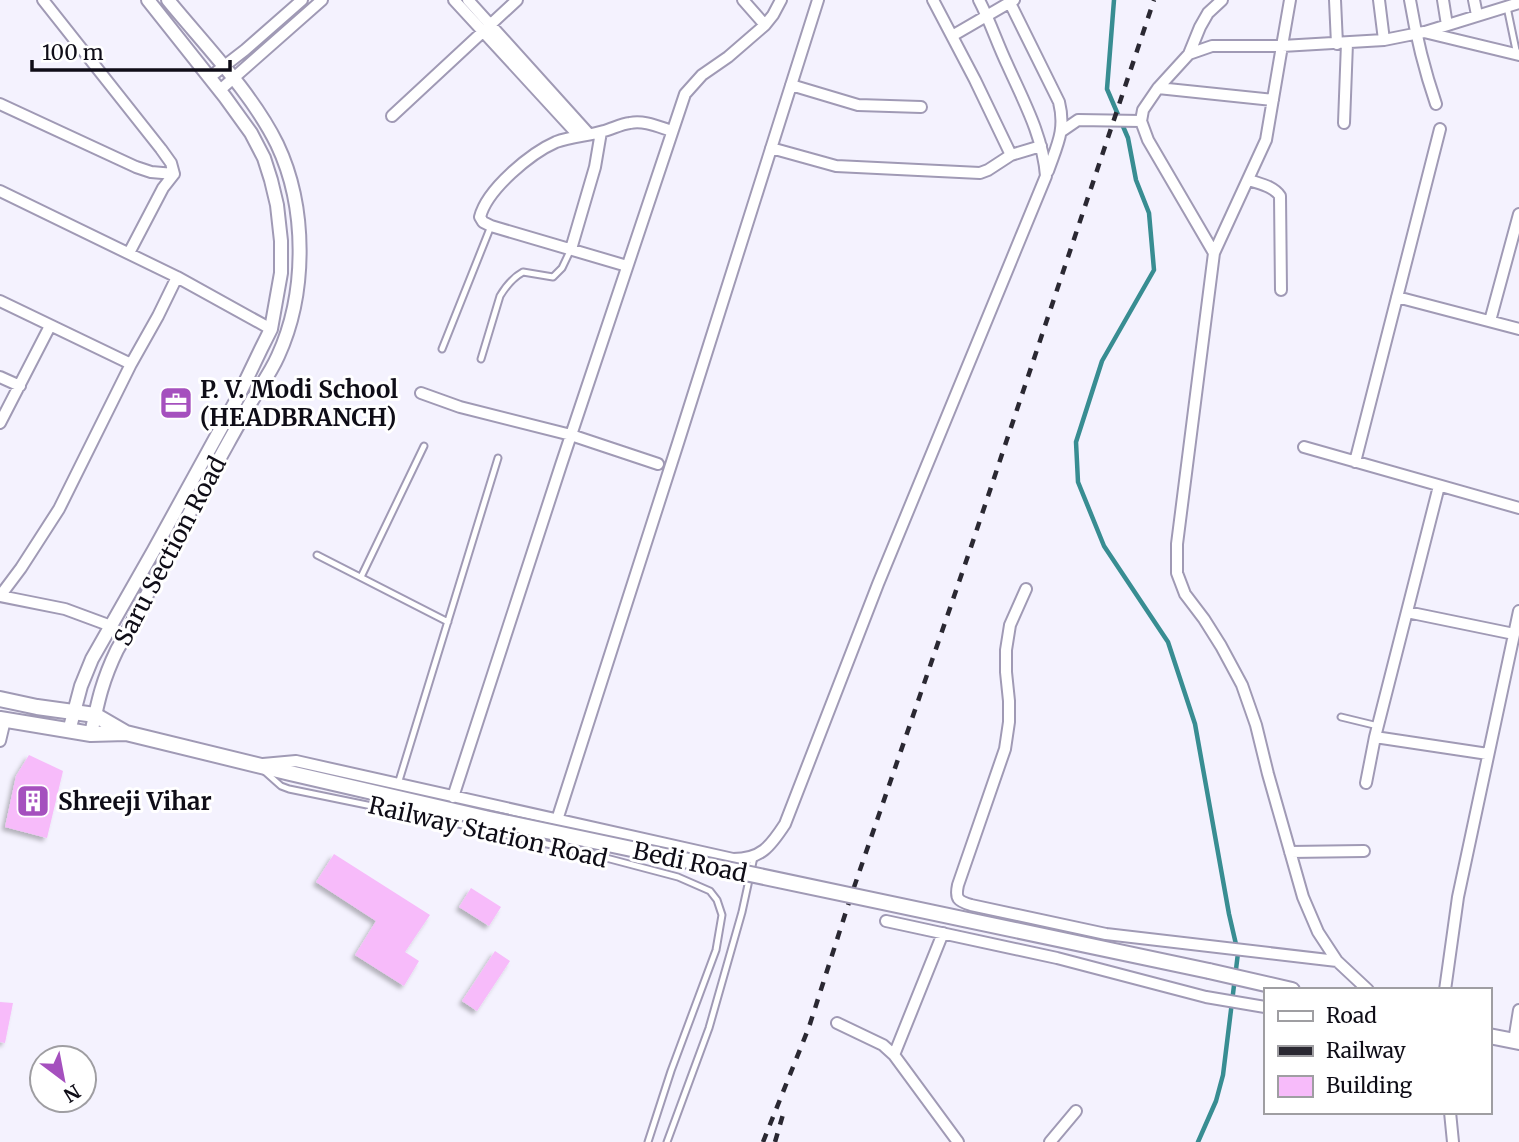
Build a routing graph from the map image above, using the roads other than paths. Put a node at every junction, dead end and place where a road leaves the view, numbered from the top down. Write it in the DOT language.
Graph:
graph roads {
  1 [pos="43,0"];
  2 [pos="148,0"];
  3 [pos="168,0"];
  4 [pos="302,0"];
  5 [pos="322,0"];
  6 [pos="454,0"];
  7 [pos="468,0"];
  8 [pos="517,0"];
  9 [pos="743,0"];
  10 [pos="781,0"];
  11 [pos="818,0"];
  12 [pos="933,0"];
  13 [pos="979,0"];
  14 [pos="1222,0"];
  15 [pos="1290,0"];
  16 [pos="1335,0"];
  17 [pos="1379,0"];
  18 [pos="1410,0"];
  19 [pos="1443,0"];
  20 [pos="1474,0"];
  21 [pos="1012,1"];
  22 [pos="1506,3"];
  23 [pos="1519,3"];
  24 [pos="1477,15"];
  25 [pos="988,16"];
  26 [pos="765,25"];
  27 [pos="1447,25"];
  28 [pos="487,28"];
  29 [pos="1420,33"];
  30 [pos="952,36"];
  31 [pos="1384,40"];
  32 [pos="1342,44"];
  33 [pos="1282,47"];
  34 [pos="1189,54"];
  35 [pos="1518,55"];
  36 [pos="224,68"];
  37 [pos="210,78"];
  38 [pos="233,78"];
  39 [pos="791,85"];
  40 [pos="1158,88"];
  41 [pos="220,90"];
  42 [pos="1273,100"];
  43 [pos="0,104"];
  44 [pos="1436,104"];
  45 [pos="921,107"];
  46 [pos="392,116"];
  47 [pos="1141,121"];
  48 [pos="1344,123"];
  49 [pos="1440,129"];
  50 [pos="672,131"];
  51 [pos="1062,131"];
  52 [pos="590,134"];
  53 [pos="1041,146"];
  54 [pos="771,148"];
  55 [pos="1011,155"];
  56 [pos="174,174"];
  57 [pos="1046,176"];
  58 [pos="1249,180"];
  59 [pos="0,191"];
  60 [pos="467,214"];
  61 [pos="1519,214"];
  62 [pos="487,224"];
  63 [pos="571,250"];
  64 [pos="129,253"];
  65 [pos="1214,253"];
  66 [pos="627,266"];
  67 [pos="177,277"];
  68 [pos="1281,290"];
  69 [pos="1397,297"];
  70 [pos="0,301"];
  71 [pos="1490,321"];
  72 [pos="50,326"];
  73 [pos="271,329"];
  74 [pos="1519,329"];
  75 [pos="442,349"];
  76 [pos="481,359"];
  77 [pos="131,363"];
  78 [pos="0,377"];
  79 [pos="20,386"];
  80 [pos="421,393"];
  81 [pos="0,423"];
  82 [pos="571,435"];
  83 [pos="424,446"];
  84 [pos="1304,447"];
  85 [pos="498,458"];
  86 [pos="1355,462"];
  87 [pos="658,464"];
  88 [pos="1439,486"];
  89 [pos="1519,508"];
  90 [pos="317,555"];
  91 [pos="361,577"];
  92 [pos="1026,589"];
  93 [pos="0,596"];
  94 [pos="1519,611"];
  95 [pos="1407,612"];
  96 [pos="447,622"];
  97 [pos="111,626"];
  98 [pos="1514,634"];
  99 [pos="0,699"];
  100 [pos="74,712"];
  101 [pos="95,715"];
  102 [pos="1341,717"];
  103 [pos="2,719"];
  104 [pos="69,730"];
  105 [pos="1377,731"];
  106 [pos="126,733"];
  107 [pos="91,734"];
  108 [pos="0,741"];
  109 [pos="1488,754"];
  110 [pos="256,764"];
  111 [pos="1366,783"];
  112 [pos="398,784"];
  113 [pos="453,797"];
  114 [pos="557,820"];
  115 [pos="1364,850"];
  116 [pos="1290,852"];
  117 [pos="754,857"];
  118 [pos="886,921"];
  119 [pos="943,933"];
  120 [pos="1337,961"];
  121 [pos="1283,988"];
  122 [pos="1366,988"];
  123 [pos="1445,988"];
  124 [pos="1264,1007"];
  125 [pos="1519,1010"];
  126 [pos="838,1023"];
  127 [pos="1491,1037"];
  128 [pos="1517,1044"];
  129 [pos="894,1055"];
  130 [pos="1076,1111"];
  131 [pos="1450,1114"];
  132 [pos="648,1142"];
  133 [pos="667,1142"];
  134 [pos="958,1142"];
  135 [pos="1050,1142"];
  136 [pos="1453,1142"];
  1 -- 56 [label="street"];
  2 -- 37 [label="street, Saru Section Road"];
  3 -- 36 [label="street, Saru Section Road"];
  4 -- 36 [label="street"];
  5 -- 38 [label="street"];
  6 -- 28 [label="street"];
  7 -- 28 [label="street"];
  8 -- 28 [label="street"];
  9 -- 26 [label="street"];
  10 -- 26 [label="street"];
  11 -- 39 [label="street"];
  12 -- 30 [label="street"];
  13 -- 25 [label="street"];
  14 -- 34 [label="street"];
  15 -- 33 [label="street"];
  16 -- 32 [label="street"];
  17 -- 31 [label="street"];
  18 -- 29 [label="street"];
  19 -- 27 [label="street"];
  20 -- 24 [label="street"];
  21 -- 25 [label="street"];
  21 -- 51 [label="street"];
  22 -- 23 [label="street"];
  22 -- 24 [label="street"];
  22 -- 35 [label="lane"];
  24 -- 27 [label="street"];
  25 -- 30 [label="street"];
  25 -- 53 [label="street"];
  26 -- 50 [label="street"];
  27 -- 29 [label="street"];
  28 -- 46 [label="street"];
  28 -- 52 [label="street"];
  29 -- 31 [label="street"];
  29 -- 35 [label="street"];
  29 -- 44 [label="street"];
  30 -- 55 [label="street"];
  31 -- 32 [label="street"];
  32 -- 33 [label="street"];
  32 -- 48 [label="street"];
  33 -- 34 [label="street"];
  33 -- 42 [label="street"];
  34 -- 40 [label="street"];
  36 -- 37 [label="street"];
  36 -- 38 [label="street, Saru Section Road"];
  37 -- 41 [label="street, Saru Section Road"];
  38 -- 41 [label="street"];
  38 -- 101 [label="street, Saru Section Road"];
  39 -- 45 [label="street"];
  39 -- 54 [label="street"];
  40 -- 42 [label="street"];
  40 -- 47 [label="street"];
  41 -- 73 [label="street, Saru Section Road"];
  42 -- 58 [label="street"];
  43 -- 56 [label="street"];
  47 -- 51 [label="street"];
  47 -- 65 [label="street"];
  49 -- 69 [label="street"];
  50 -- 52 [label="street"];
  50 -- 66 [label="street"];
  51 -- 57 [label="street"];
  52 -- 62 [label="street"];
  52 -- 63 [label="street"];
  53 -- 55 [label="street"];
  53 -- 57 [label="street"];
  54 -- 55 [label="street"];
  54 -- 114 [label="street"];
  56 -- 64 [label="street"];
  57 -- 117 [label="street"];
  58 -- 65 [label="street"];
  58 -- 68 [label="street"];
  59 -- 64 [label="street"];
  60 -- 62 [label="street"];
  61 -- 71 [label="street"];
  62 -- 63 [label="street"];
  62 -- 75 [label="lane"];
  63 -- 66 [label="street"];
  63 -- 76 [label="lane"];
  64 -- 67 [label="street"];
  65 -- 116 [label="street"];
  66 -- 82 [label="street"];
  67 -- 73 [label="street"];
  67 -- 77 [label="street"];
  69 -- 71 [label="street"];
  69 -- 86 [label="street"];
  70 -- 72 [label="street"];
  71 -- 74 [label="street"];
  72 -- 77 [label="street"];
  72 -- 79 [label="street"];
  73 -- 97 [label="street, Saru Section Road"];
  77 -- 93 [label="street"];
  78 -- 79 [label="street"];
  79 -- 81 [label="street"];
  80 -- 82 [label="street"];
  82 -- 87 [label="street"];
  82 -- 113 [label="street"];
  83 -- 91 [label="lane"];
  84 -- 86 [label="street"];
  85 -- 96 [label="lane"];
  86 -- 88 [label="street"];
  88 -- 89 [label="street"];
  88 -- 95 [label="street"];
  90 -- 91 [label="lane"];
  91 -- 96 [label="lane"];
  92 -- 120 [label="street"];
  93 -- 97 [label="street"];
  94 -- 98 [label="street"];
  95 -- 98 [label="street"];
  95 -- 105 [label="street"];
  96 -- 112 [label="lane"];
  97 -- 100 [label="street, Saru Section Road"];
  98 -- 109 [label="street"];
  99 -- 100 [label="main road"];
  100 -- 101 [label="main road"];
  100 -- 104 [label="street, Saru Section Road"];
  101 -- 106 [label="main road, Bedi Road"];
  101 -- 107 [label="street, Saru Section Road"];
  102 -- 105 [label="lane"];
  103 -- 104 [label="main road"];
  103 -- 108 [label="street"];
  104 -- 107 [label="main road"];
  105 -- 109 [label="street"];
  105 -- 111 [label="street"];
  106 -- 107 [label="main road"];
  106 -- 110 [label="main road, Bedi Road"];
  109 -- 123 [label="street"];
  110 -- 112 [label="street"];
  110 -- 121 [label="main road, Bedi Road, bridge"];
  110 -- 132 [label="lane, Railway Station Road"];
  112 -- 113 [label="street"];
  113 -- 114 [label="street"];
  114 -- 117 [label="street"];
  115 -- 116 [label="street"];
  116 -- 120 [label="street"];
  117 -- 133 [label="lane"];
  118 -- 119 [label="street"];
  119 -- 124 [label="street"];
  119 -- 129 [label="street"];
  120 -- 122 [label="street"];
  125 -- 128 [label="street"];
  126 -- 129 [label="street"];
  127 -- 128 [label="main road"];
  129 -- 134 [label="street"];
  130 -- 135 [label="street"];
  131 -- 136 [label="street"];
}
